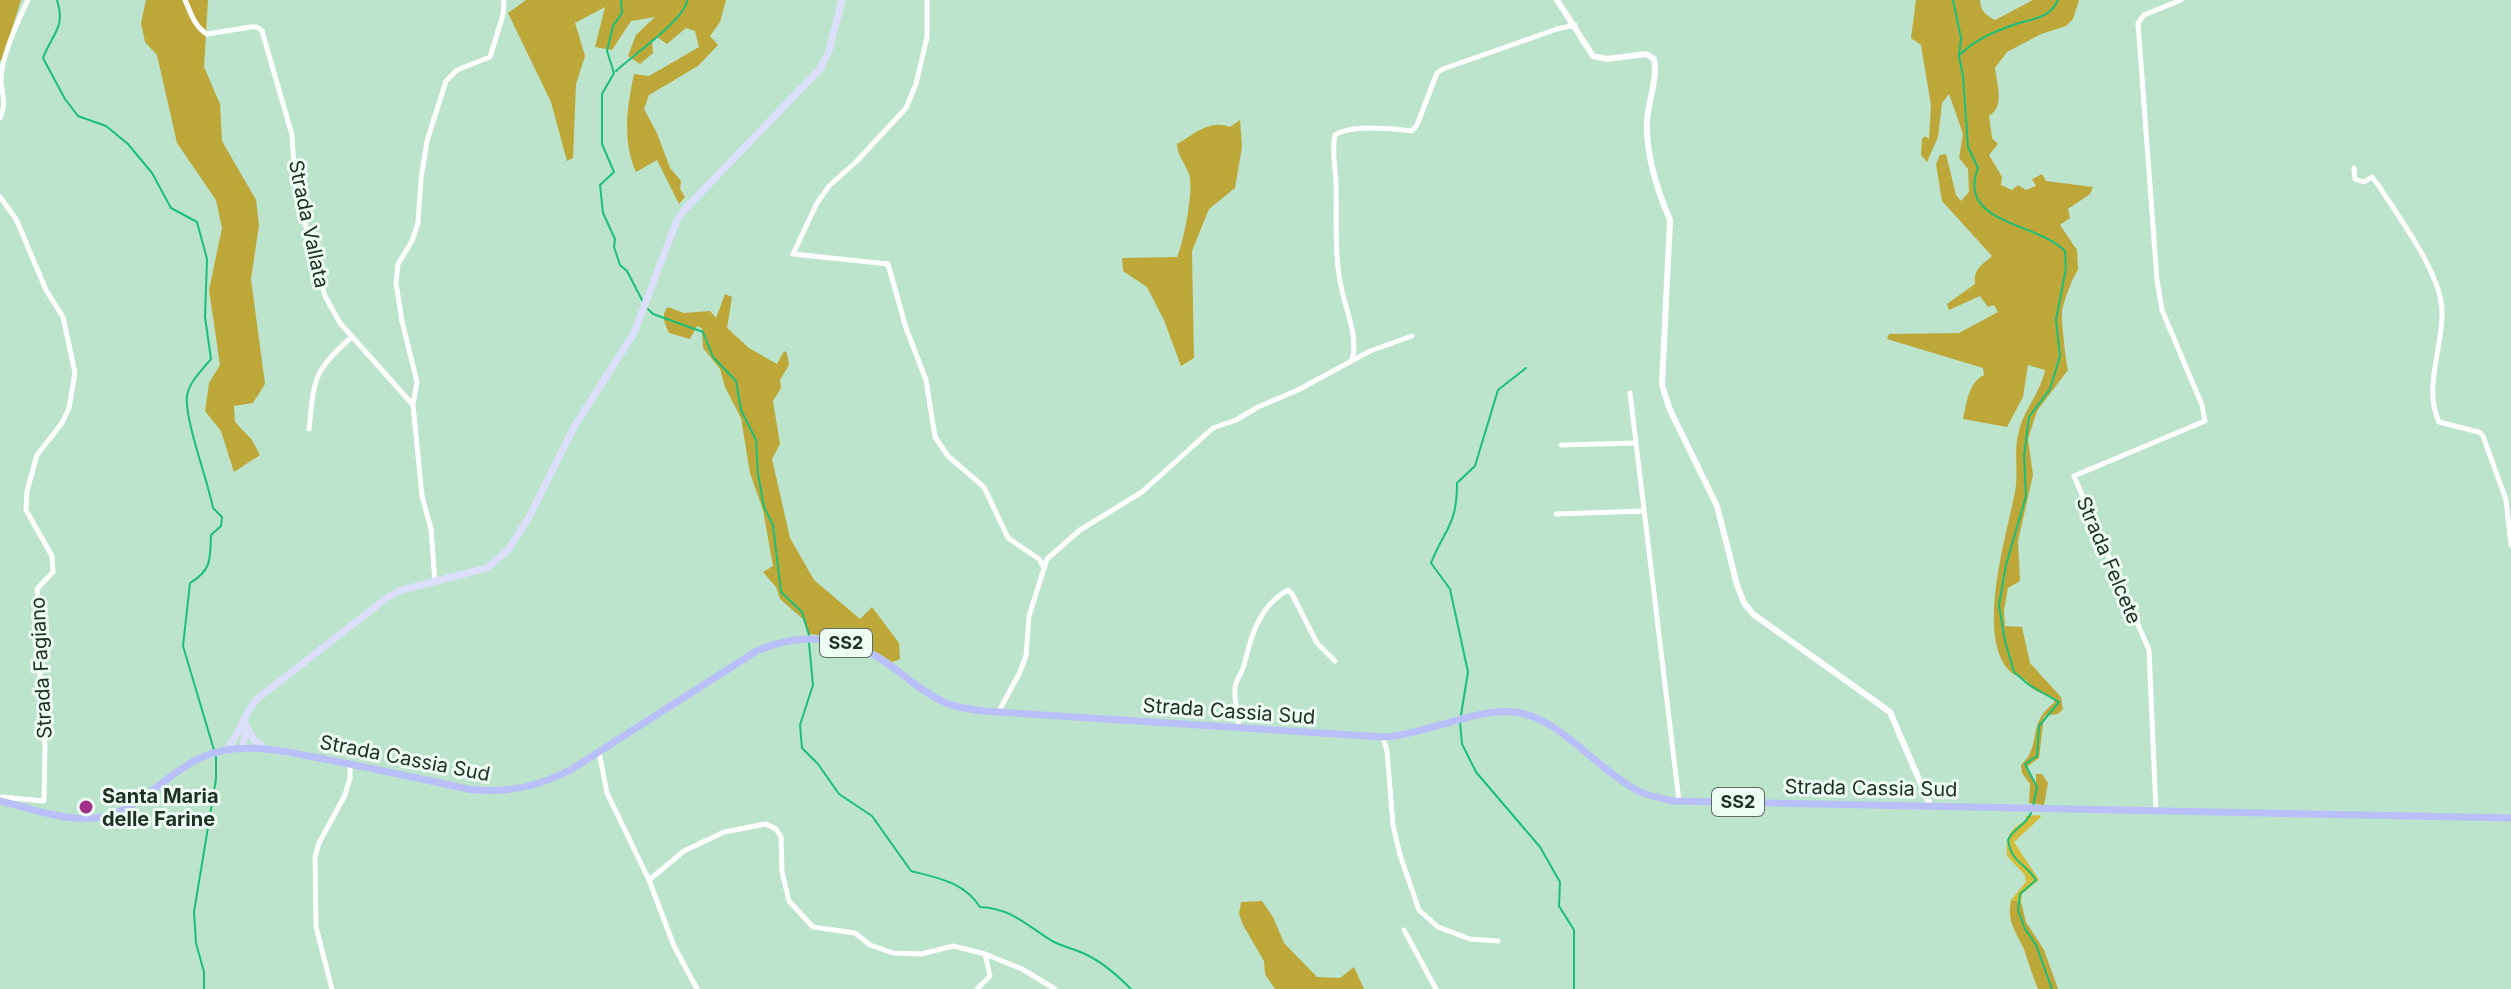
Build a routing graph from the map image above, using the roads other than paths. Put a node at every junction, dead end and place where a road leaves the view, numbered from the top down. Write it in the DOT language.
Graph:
graph roads {
  1 [pos="28,0"];
  2 [pos="185,0"];
  3 [pos="504,0"];
  4 [pos="842,0"];
  5 [pos="927,0"];
  6 [pos="1557,0"];
  7 [pos="2181,0"];
  8 [pos="1575,25"];
  9 [pos="0,118"];
  10 [pos="2354,168"];
  11 [pos="0,197"];
  12 [pos="1412,336"];
  13 [pos="352,337"];
  14 [pos="1352,361"];
  15 [pos="1630,393"];
  16 [pos="413,405"];
  17 [pos="309,429"];
  18 [pos="1636,443"];
  19 [pos="1561,445"];
  20 [pos="1644,511"];
  21 [pos="1556,514"];
  22 [pos="2511,545"];
  23 [pos="1043,566"];
  24 [pos="435,582"];
  25 [pos="1335,661"];
  26 [pos="998,712"];
  27 [pos="244,724"];
  28 [pos="1239,728"];
  29 [pos="1383,737"];
  30 [pos="243,748"];
  31 [pos="269,750"];
  32 [pos="218,752"];
  33 [pos="599,752"];
  34 [pos="350,764"];
  35 [pos="0,800"];
  36 [pos="1679,801"];
  37 [pos="1930,805"];
  38 [pos="2156,810"];
  39 [pos="2511,818"];
  40 [pos="649,880"];
  41 [pos="1404,930"];
  42 [pos="1498,941"];
  43 [pos="985,954"];
  44 [pos="332,989"];
  45 [pos="697,989"];
  46 [pos="977,989"];
  47 [pos="1055,989"];
  48 [pos="1436,989"];
  1 -- 9 [label="street"];
  2 -- 13 [label="street, Strada Vallata"];
  3 -- 16 [label="street"];
  4 -- 24 [label="main road"];
  5 -- 23 [label="street"];
  6 -- 8 [label="street"];
  7 -- 38 [label="street, Strada Felcete"];
  8 -- 14 [label="street"];
  8 -- 37 [label="street"];
  10 -- 22 [label="street"];
  11 -- 35 [label="street, Strada Fagiano"];
  12 -- 14 [label="street"];
  13 -- 16 [label="street, Strada Vallata"];
  13 -- 17 [label="street"];
  14 -- 23 [label="street"];
  15 -- 18 [label="street"];
  16 -- 24 [label="street"];
  18 -- 19 [label="street"];
  18 -- 20 [label="street"];
  20 -- 21 [label="street"];
  20 -- 36 [label="street"];
  23 -- 26 [label="street"];
  24 -- 27 [label="main road"];
  25 -- 28 [label="street"];
  26 -- 28 [label="main road, Strada Cassia Sud / SS2"];
  26 -- 33 [label="main road, Strada Cassia Sud / SS2"];
  27 -- 30 [label="main road"];
  27 -- 31 [label="main road"];
  27 -- 32 [label="main road"];
  28 -- 29 [label="main road, Strada Cassia Sud / SS2"];
  29 -- 36 [label="main road, Strada Cassia Sud / SS2"];
  29 -- 42 [label="street"];
  30 -- 31 [label="main road, Strada Cassia Sud / SS2"];
  30 -- 32 [label="main road, Strada Cassia Sud / SS2"];
  31 -- 34 [label="main road, Strada Cassia Sud / SS2"];
  32 -- 35 [label="main road, Strada Cassia Sud / SS2"];
  33 -- 34 [label="main road, Strada Cassia Sud / SS2"];
  33 -- 40 [label="street"];
  34 -- 44 [label="street"];
  36 -- 37 [label="main road, Strada Cassia Sud / SS2"];
  37 -- 38 [label="main road, Strada Cassia Sud / SS2"];
  38 -- 39 [label="main road, Strada Cassia Sud / SS2"];
  40 -- 43 [label="street"];
  40 -- 45 [label="street"];
  41 -- 48 [label="street"];
  43 -- 46 [label="street"];
  43 -- 47 [label="street"];
}
